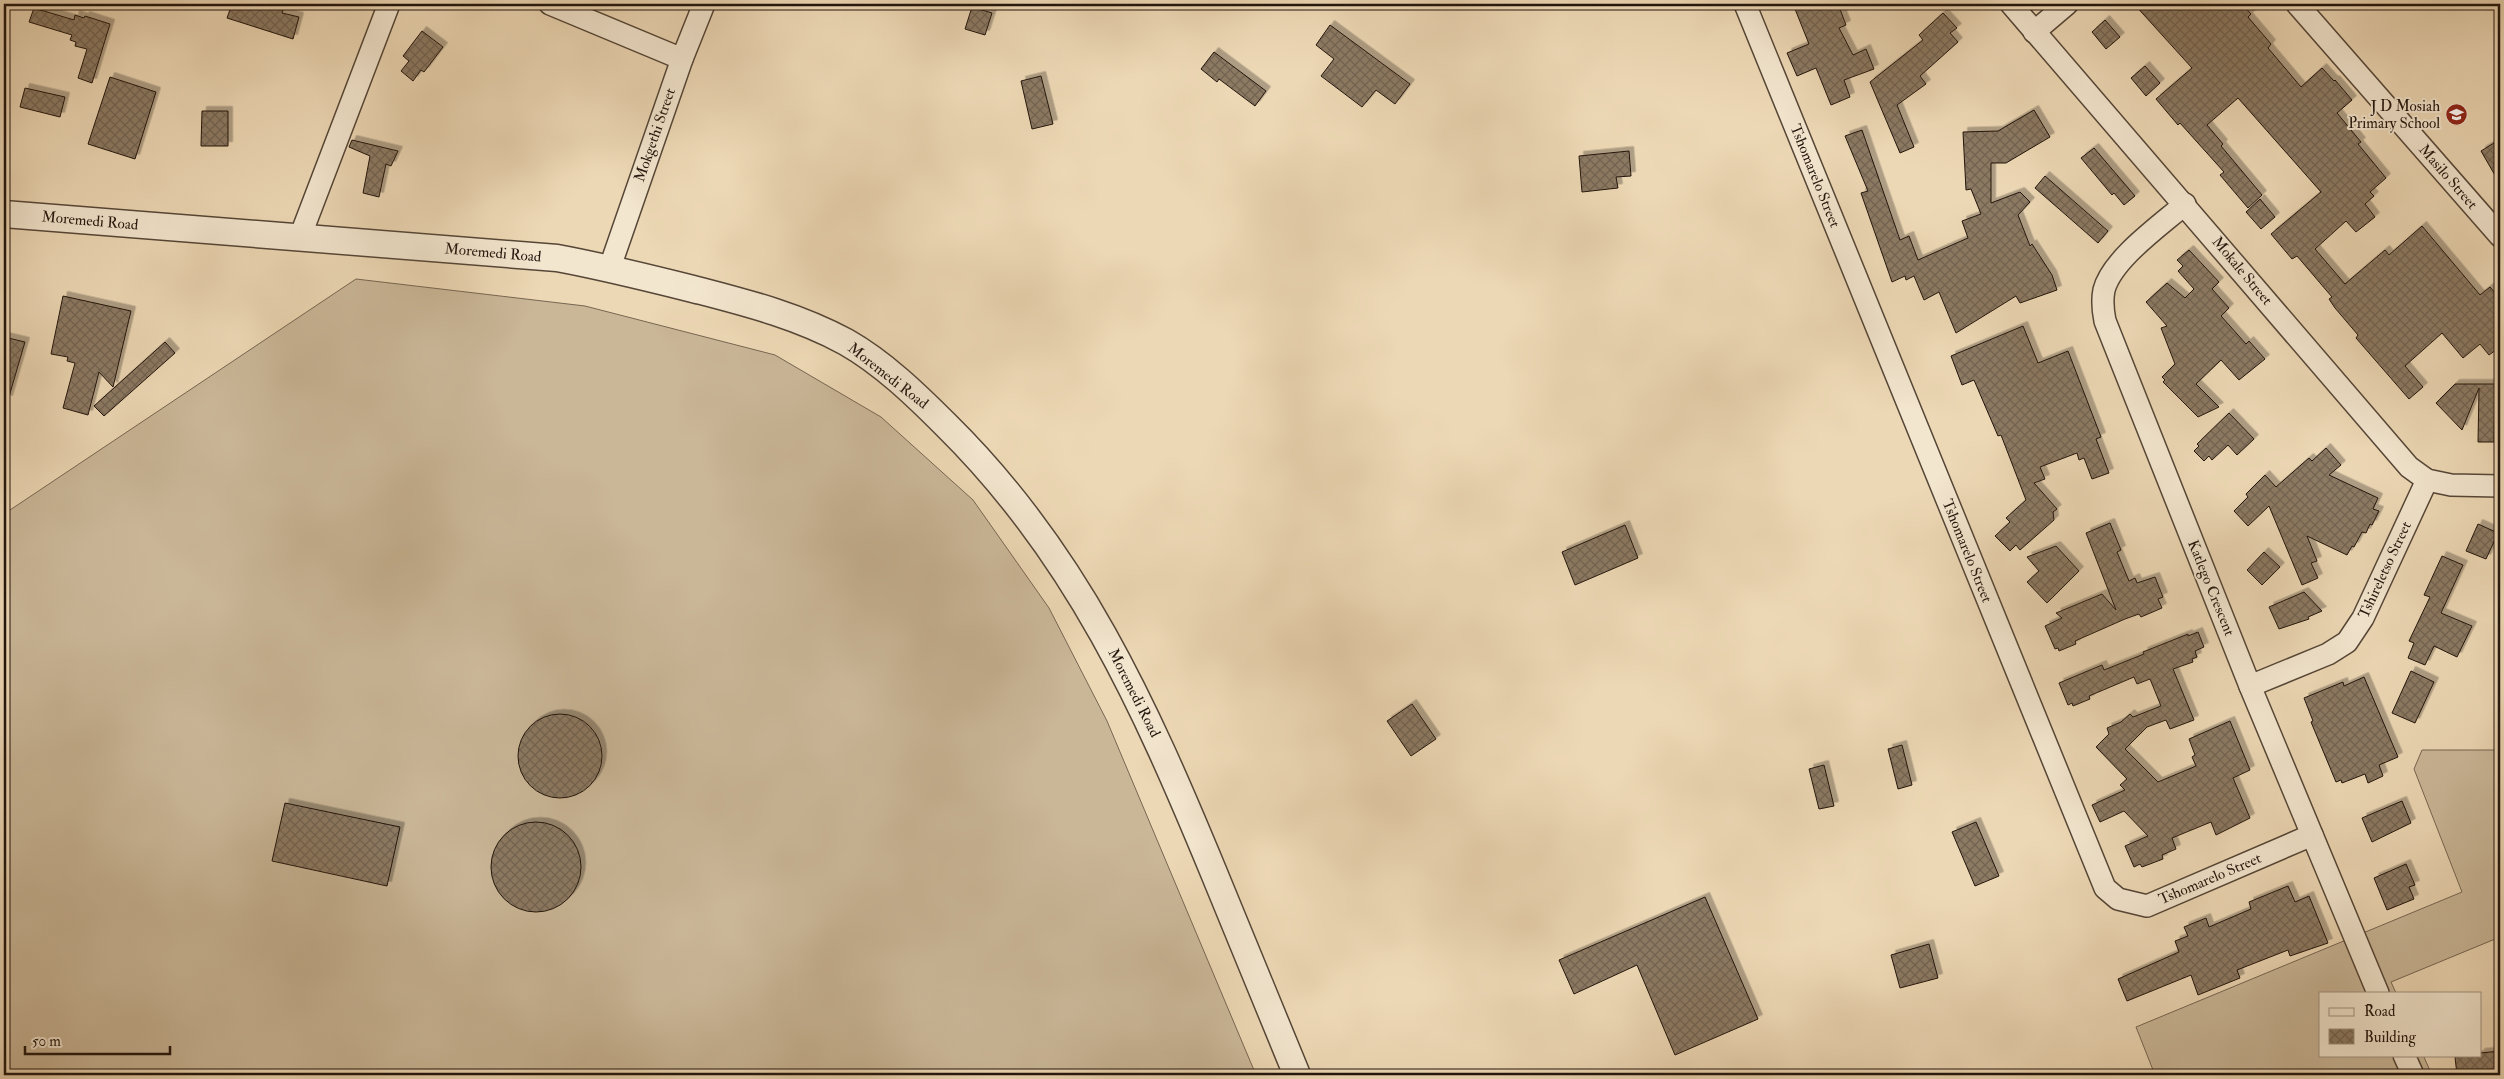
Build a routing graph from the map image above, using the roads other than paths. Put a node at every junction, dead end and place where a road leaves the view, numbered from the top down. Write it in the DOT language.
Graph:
graph roads {
  1 [pos="389,4"];
  2 [pos="550,4"];
  3 [pos="704,4"];
  4 [pos="1745,4"];
  5 [pos="2010,4"];
  6 [pos="2067,4"];
  7 [pos="2297,4"];
  8 [pos="2034,32"];
  9 [pos="682,58"];
  10 [pos="2184,204"];
  11 [pos="4,214"];
  12 [pos="2500,236"];
  13 [pos="300,237"];
  14 [pos="610,267"];
  15 [pos="2427,480"];
  16 [pos="2500,486"];
  17 [pos="2250,686"];
  18 [pos="2312,835"];
  19 [pos="2378,992"];
  20 [pos="2404,1056"];
  21 [pos="1297,1075"];
  22 [pos="2413,1075"];
  1 -- 13 [label="street"];
  2 -- 9 [label="street"];
  3 -- 9 [label="street, Mokgethi Street"];
  4 -- 18 [label="street, Tshomarelo Street"];
  5 -- 8 [label="street, Mokale Street"];
  6 -- 8 [label="street"];
  7 -- 12 [label="street, Masilo Street"];
  8 -- 10 [label="street, Mokale Street"];
  9 -- 14 [label="street, Mokgethi Street"];
  10 -- 15 [label="street, Mokale Street"];
  10 -- 17 [label="street, Katlego Crescent"];
  11 -- 13 [label="street, Moremedi Road"];
  13 -- 14 [label="street, Moremedi Road"];
  14 -- 21 [label="street, Moremedi Road"];
  15 -- 16 [label="street, Mokale Street"];
  15 -- 17 [label="street, Tshireletso Street"];
  17 -- 18 [label="street, Katlego Crescent"];
  18 -- 19 [label="street, Katlego Crescent"];
  20 -- 22 [label="street"];
}
